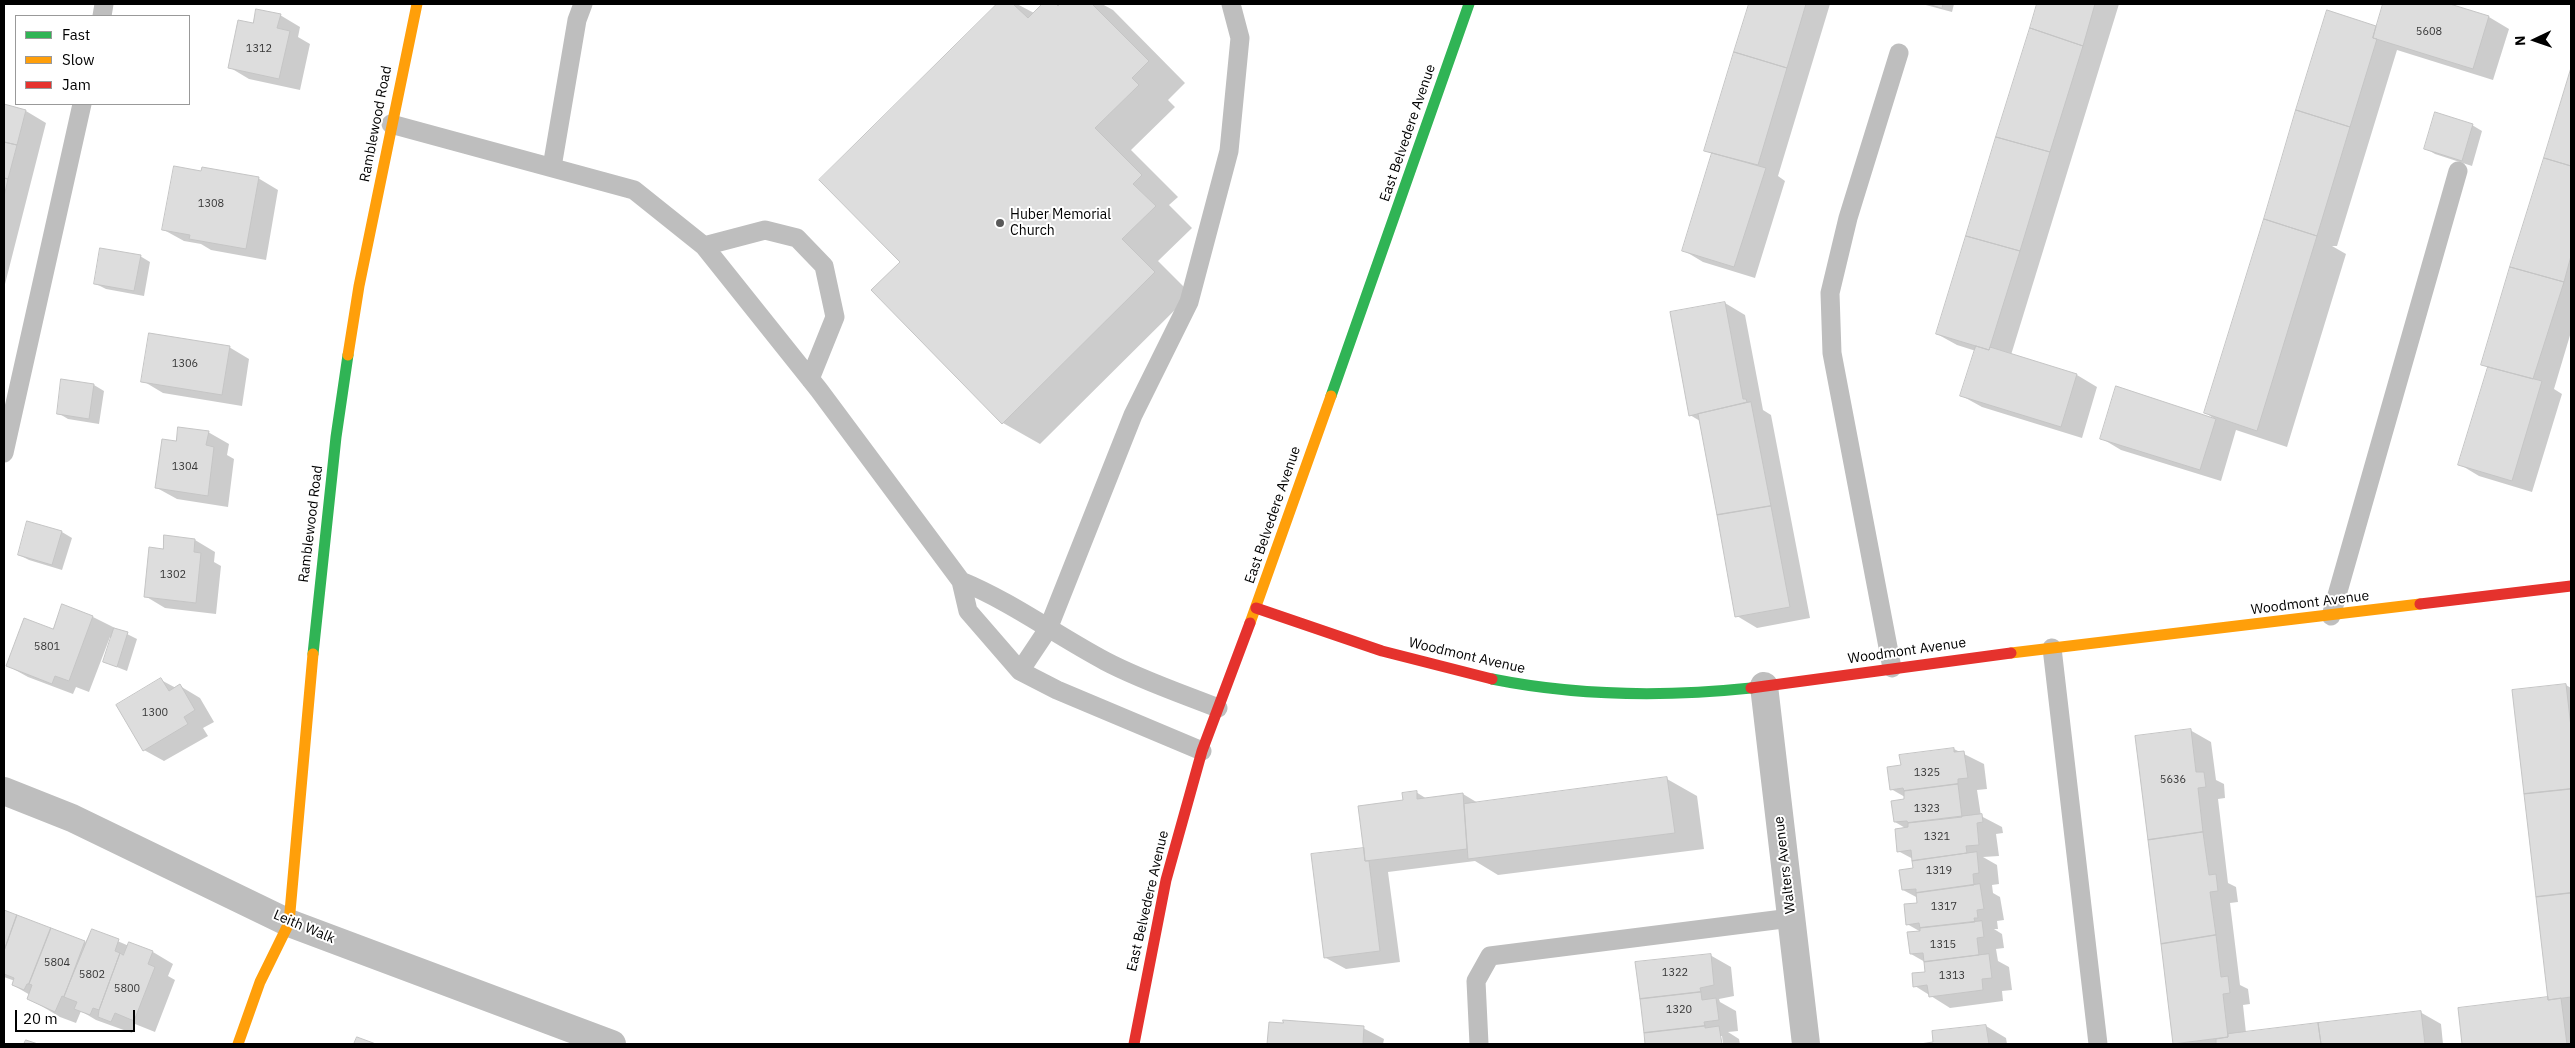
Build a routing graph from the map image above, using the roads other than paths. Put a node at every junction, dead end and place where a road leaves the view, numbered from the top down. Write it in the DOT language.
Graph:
graph roads {
  1 [pos="417,4"];
  2 [pos="583,4"];
  3 [pos="1231,4"];
  4 [pos="1469,4"];
  5 [pos="1899,53"];
  6 [pos="82,105"];
  7 [pos="391,124"];
  8 [pos="552,167"];
  9 [pos="2458,171"];
  10 [pos="704,246"];
  11 [pos="810,379"];
  12 [pos="4,453"];
  13 [pos="962,580"];
  14 [pos="2571,586"];
  15 [pos="1256,608"];
  16 [pos="2332,616"];
  17 [pos="1048,629"];
  18 [pos="2052,648"];
  19 [pos="1892,668"];
  20 [pos="1020,671"];
  21 [pos="1764,686"];
  22 [pos="1218,708"];
  23 [pos="1202,751"];
  24 [pos="4,790"];
  25 [pos="1791,918"];
  26 [pos="289,923"];
  27 [pos="238,1044"];
  28 [pos="612,1044"];
  29 [pos="1134,1044"];
  30 [pos="1479,1044"];
  31 [pos="1806,1044"];
  32 [pos="2098,1044"];
  1 -- 7 [label="street, Ramblewood Road"];
  2 -- 8 [label="lane"];
  3 -- 17 [label="lane"];
  4 -- 15 [label="street, East Belvedere Avenue"];
  5 -- 19 [label="lane"];
  6 -- 12 [label="lane"];
  7 -- 8 [label="lane"];
  7 -- 26 [label="street, Ramblewood Road"];
  8 -- 10 [label="lane"];
  9 -- 16 [label="lane"];
  10 -- 11 [label="lane"];
  10 -- 11 [label="lane"];
  11 -- 13 [label="lane"];
  13 -- 17 [label="lane"];
  13 -- 20 [label="lane"];
  14 -- 16 [label="street, Woodmont Avenue"];
  15 -- 21 [label="street, Woodmont Avenue"];
  15 -- 22 [label="street, East Belvedere Avenue"];
  16 -- 18 [label="street, Woodmont Avenue"];
  17 -- 20 [label="lane"];
  17 -- 22 [label="lane"];
  18 -- 19 [label="street, Woodmont Avenue"];
  18 -- 32 [label="lane"];
  19 -- 21 [label="street, Woodmont Avenue"];
  20 -- 23 [label="lane"];
  21 -- 25 [label="street, Walters Avenue"];
  22 -- 23 [label="street, East Belvedere Avenue"];
  23 -- 29 [label="street, East Belvedere Avenue"];
  24 -- 26 [label="street, Leith Walk"];
  25 -- 30 [label="lane"];
  25 -- 31 [label="street, Walters Avenue"];
  26 -- 27 [label="street, Ramblewood Road"];
  26 -- 28 [label="street, Leith Walk"];
}
